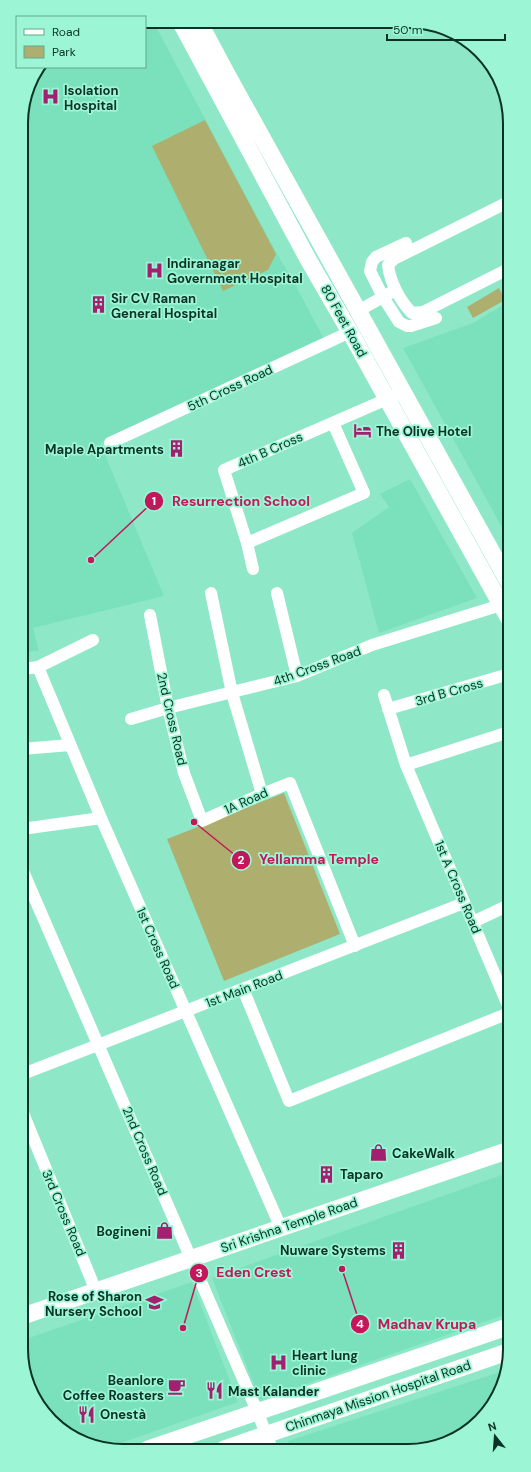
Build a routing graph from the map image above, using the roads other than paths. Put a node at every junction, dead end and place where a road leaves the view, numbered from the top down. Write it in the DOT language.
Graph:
graph roads {
  1 [pos="184,28"];
  2 [pos="202,28"];
  3 [pos="503,204"];
  4 [pos="406,243"];
  5 [pos="503,272"];
  6 [pos="397,291"];
  7 [pos="384,299"];
  8 [pos="359,312"];
  9 [pos="436,318"];
  10 [pos="350,332"];
  11 [pos="402,391"];
  12 [pos="387,399"];
  13 [pos="332,423"];
  14 [pos="110,443"];
  15 [pos="247,543"];
  16 [pos="253,569"];
  17 [pos="503,572"];
  18 [pos="211,593"];
  19 [pos="277,593"];
  20 [pos="503,608"];
  21 [pos="503,612"];
  22 [pos="150,615"];
  23 [pos="93,640"];
  24 [pos="38,667"];
  25 [pos="28,668"];
  26 [pos="297,676"];
  27 [pos="503,676"];
  28 [pos="232,693"];
  29 [pos="384,695"];
  30 [pos="168,708"];
  31 [pos="388,709"];
  32 [pos="131,719"];
  33 [pos="503,734"];
  34 [pos="70,745"];
  35 [pos="28,748"];
  36 [pos="406,765"];
  37 [pos="262,794"];
  38 [pos="101,818"];
  39 [pos="202,821"];
  40 [pos="28,828"];
  41 [pos="28,883"];
  42 [pos="464,903"];
  43 [pos="503,908"];
  44 [pos="473,922"];
  45 [pos="354,946"];
  46 [pos="243,989"];
  47 [pos="503,994"];
  48 [pos="186,1011"];
  49 [pos="503,1016"];
  50 [pos="99,1045"];
  51 [pos="28,1072"];
  52 [pos="28,1125"];
  53 [pos="503,1152"];
  54 [pos="281,1228"];
  55 [pos="191,1258"];
  56 [pos="96,1291"];
  57 [pos="28,1314"];
  58 [pos="503,1328"];
  59 [pos="503,1354"];
  60 [pos="258,1411"];
  61 [pos="270,1442"];
  62 [pos="162,1444"];
  63 [pos="257,1444"];
  1 -- 10 [label="main road, 80 Feet Road"];
  2 -- 8 [label="main road, 80 Feet Road"];
  3 -- 6 [label="street"];
  4 -- 7 [label="street"];
  5 -- 6 [label="street"];
  6 -- 7 [label="street"];
  7 -- 8 [label="street"];
  7 -- 9 [label="street"];
  8 -- 11 [label="main road, 80 Feet Road"];
  10 -- 12 [label="main road, 80 Feet Road"];
  10 -- 14 [label="street, 5th Cross Road"];
  11 -- 12 [label="street, 4th B Cross"];
  11 -- 17 [label="main road, 80 Feet Road"];
  12 -- 13 [label="street, 4th B Cross"];
  12 -- 20 [label="main road, 80 Feet Road"];
  13 -- 15 [label="street, 4th B Cross"];
  13 -- 15 [label="street"];
  15 -- 16 [label="street"];
  18 -- 28 [label="street"];
  19 -- 26 [label="street"];
  21 -- 26 [label="street, 4th Cross Road"];
  22 -- 30 [label="street, 2nd Cross Road"];
  23 -- 24 [label="street"];
  24 -- 25 [label="street"];
  24 -- 34 [label="street, 1st Cross Road"];
  26 -- 28 [label="street, 4th Cross Road"];
  27 -- 31 [label="street, 3rd B Cross"];
  28 -- 30 [label="street, 4th Cross Road"];
  28 -- 37 [label="street"];
  29 -- 31 [label="street, 1st A Cross Road"];
  30 -- 32 [label="street, 4th Cross Road"];
  30 -- 39 [label="street, 2nd Cross Road"];
  31 -- 36 [label="street, 1st A Cross Road"];
  33 -- 36 [label="street"];
  34 -- 35 [label="street"];
  34 -- 38 [label="street, 1st Cross Road"];
  36 -- 42 [label="street, 1st A Cross Road"];
  37 -- 39 [label="street, 1A Road"];
  37 -- 45 [label="street, 1A Road"];
  38 -- 40 [label="street"];
  38 -- 48 [label="street, 1st Cross Road"];
  41 -- 50 [label="street, 2nd Cross Road"];
  42 -- 44 [label="street, 1st A Cross Road"];
  42 -- 45 [label="street, 1st Main Road"];
  43 -- 44 [label="street"];
  44 -- 47 [label="street, 1st A Cross Road"];
  45 -- 46 [label="street, 1st Main Road"];
  46 -- 48 [label="street, 1st Main Road"];
  46 -- 49 [label="street"];
  48 -- 50 [label="street, 1st Main Road"];
  48 -- 54 [label="street, 1st Cross Road"];
  50 -- 51 [label="street, 1st Main Road"];
  50 -- 55 [label="street, 2nd Cross Road"];
  52 -- 56 [label="street, 3rd Cross Road"];
  53 -- 54 [label="main road, Sri Krishna Temple Road"];
  54 -- 55 [label="main road, Sri Krishna Temple Road"];
  55 -- 56 [label="main road, Sri Krishna Temple Road"];
  55 -- 60 [label="street, 2nd Cross Road"];
  56 -- 57 [label="main road, Sri Krishna Temple Road"];
  58 -- 60 [label="main road, Chinmaya Mission Hospital Road"];
  59 -- 61 [label="main road, Chinmaya Mission Hospital Road"];
  60 -- 61 [label="street, 2nd Cross Road"];
  60 -- 62 [label="main road, Chinmaya Mission Hospital Road"];
  61 -- 63 [label="main road, Chinmaya Mission Hospital Road"];
}
